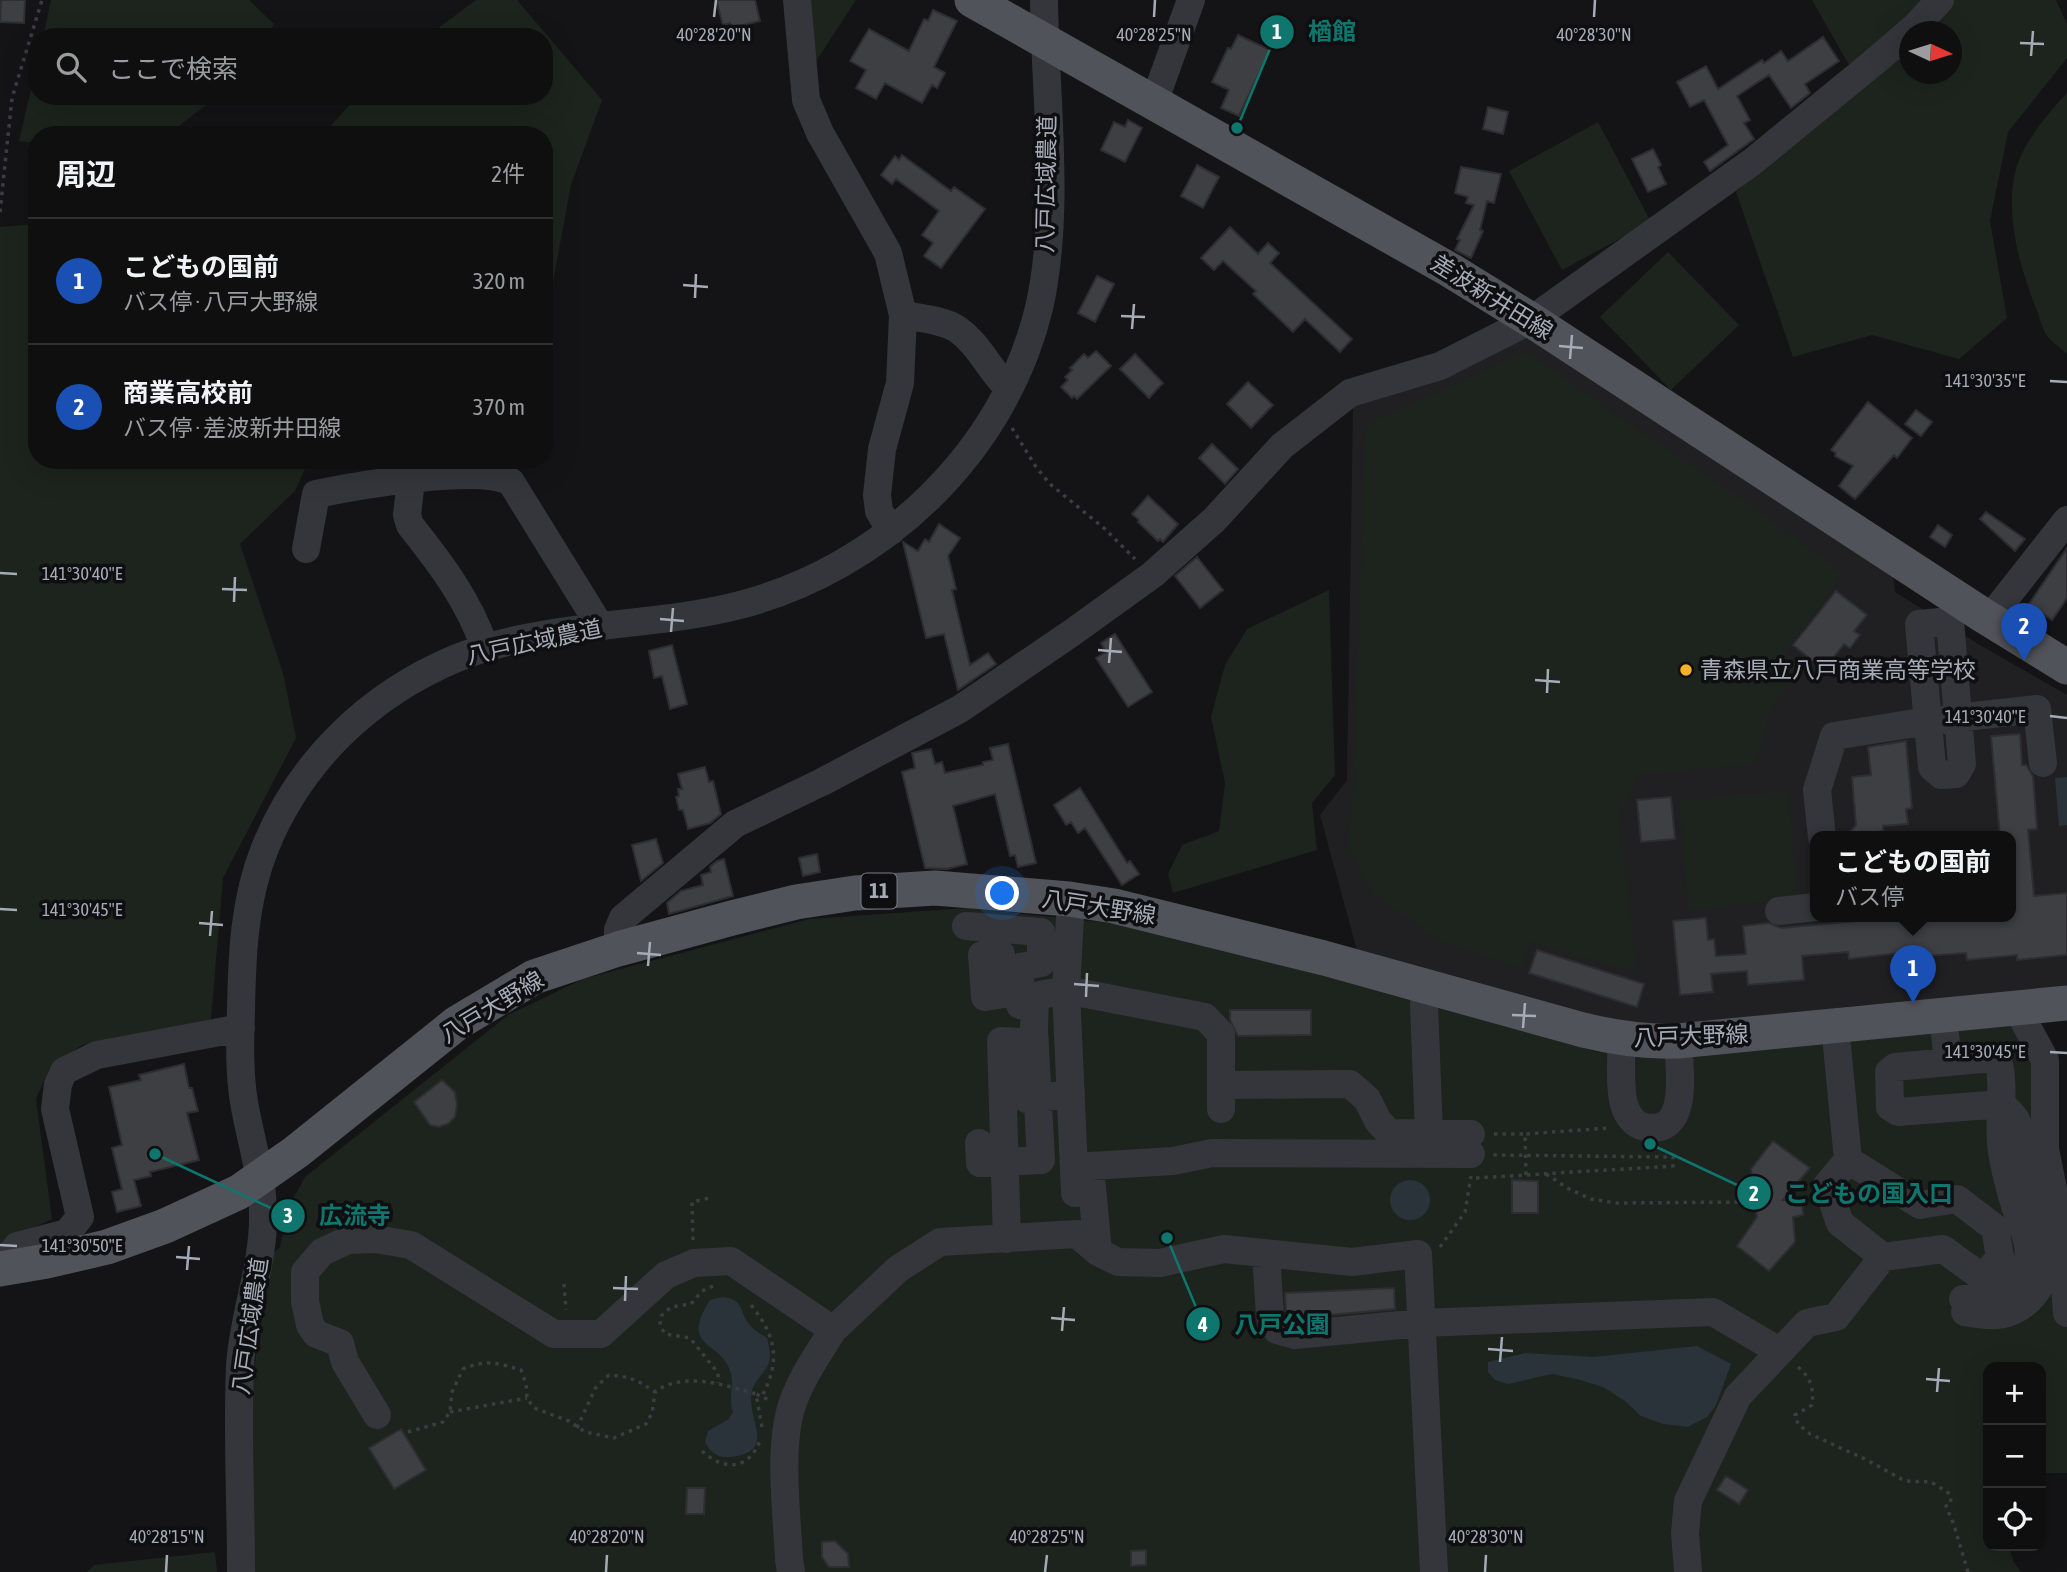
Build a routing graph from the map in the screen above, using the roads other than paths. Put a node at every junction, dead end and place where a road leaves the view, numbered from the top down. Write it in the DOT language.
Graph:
graph roads {
  1 [pos="797,0"];
  2 [pos="972,0"];
  3 [pos="1044,0"];
  4 [pos="1191,0"];
  5 [pos="1940,0"];
  6 [pos="1044,41"];
  7 [pos="1154,102"];
  8 [pos="903,315"];
  9 [pos="1531,320"];
  10 [pos="1002,401"];
  11 [pos="412,469"];
  12 [pos="2067,520"];
  13 [pos="891,531"];
  14 [pos="306,549"];
  15 [pos="1955,610"];
  16 [pos="1989,619"];
  17 [pos="600,626"];
  18 [pos="485,648"];
  19 [pos="2067,667"];
  20 [pos="1958,717"];
  21 [pos="1928,721"];
  22 [pos="2043,762"];
  23 [pos="1821,831"];
  24 [pos="1810,908"];
  25 [pos="1779,911"];
  26 [pos="1070,916"];
  27 [pos="966,926"];
  28 [pos="618,948"];
  29 [pos="1066,990"];
  30 [pos="1019,994"];
  31 [pos="2067,1003"];
  32 [pos="1424,1004"];
  33 [pos="2017,1008"];
  34 [pos="1943,1015"];
  35 [pos="241,1028"];
  36 [pos="1622,1039"];
  37 [pos="1678,1041"];
  38 [pos="1837,1046"];
  39 [pos="2056,1060"];
  40 [pos="1948,1062"];
  41 [pos="1070,1094"];
  42 [pos="1038,1097"];
  43 [pos="2002,1104"];
  44 [pos="1429,1134"];
  45 [pos="979,1143"];
  46 [pos="1848,1160"];
  47 [pos="1003,1162"];
  48 [pos="260,1178"];
  49 [pos="1077,1234"];
  50 [pos="1007,1239"];
  51 [pos="1098,1252"];
  52 [pos="1266,1254"];
  53 [pos="1883,1256"];
  54 [pos="6,1268"];
  55 [pos="1964,1306"];
  56 [pos="2067,1313"];
  57 [pos="1422,1323"];
  58 [pos="833,1330"];
  59 [pos="1779,1351"];
  60 [pos="377,1415"];
  61 [pos="241,1572"];
  62 [pos="791,1572"];
  63 [pos="1434,1572"];
  64 [pos="1688,1572"];
  1 -- 8 [label="street"];
  2 -- 6 [label="main road, 差波新井田線"];
  3 -- 6 [label="street, 八戸広域農道"];
  4 -- 7 [label="street"];
  5 -- 9 [label="street"];
  6 -- 7 [label="main road, 差波新井田線"];
  6 -- 10 [label="street, 八戸広域農道"];
  7 -- 9 [label="main road, 差波新井田線"];
  8 -- 10 [label="street"];
  8 -- 13 [label="street"];
  9 -- 15 [label="main road, 差波新井田線"];
  9 -- 28 [label="street"];
  10 -- 13 [label="street, 八戸広域農道"];
  11 -- 14 [label="street"];
  11 -- 17 [label="street"];
  11 -- 18 [label="street"];
  12 -- 16 [label="street"];
  13 -- 17 [label="street, 八戸広域農道"];
  15 -- 16 [label="main road, 差波新井田線"];
  15 -- 20 [label="street"];
  15 -- 21 [label="street"];
  16 -- 19 [label="main road, 差波新井田線"];
  17 -- 18 [label="street, 八戸広域農道"];
  18 -- 35 [label="street, 八戸広域農道"];
  20 -- 21 [label="street"];
  20 -- 21 [label="street"];
  20 -- 22 [label="street"];
  21 -- 23 [label="street"];
  24 -- 25 [label="street"];
  26 -- 29 [label="street"];
  27 -- 30 [label="street"];
  28 -- 36 [label="main road, 八戸大野線 / 11"];
  28 -- 48 [label="main road, 八戸大野線 / 11"];
  29 -- 30 [label="street"];
  29 -- 41 [label="street"];
  29 -- 44 [label="street"];
  30 -- 42 [label="street"];
  31 -- 33 [label="main road, 八戸大野線 / 11"];
  32 -- 44 [label="street"];
  33 -- 34 [label="main road, 八戸大野線 / 11"];
  33 -- 39 [label="street"];
  34 -- 37 [label="main road, 八戸大野線 / 11"];
  34 -- 40 [label="street"];
  35 -- 48 [label="street, 八戸広域農道"];
  35 -- 54 [label="street"];
  36 -- 37 [label="main road, 八戸大野線 / 11"];
  36 -- 37 [label="street"];
  38 -- 46 [label="street"];
  39 -- 56 [label="street"];
  40 -- 43 [label="street"];
  40 -- 43 [label="street"];
  41 -- 42 [label="street"];
  41 -- 49 [label="street"];
  42 -- 47 [label="street"];
  42 -- 47 [label="street"];
  43 -- 55 [label="street"];
  44 -- 51 [label="street"];
  45 -- 47 [label="street"];
  46 -- 53 [label="street"];
  46 -- 53 [label="street"];
  47 -- 50 [label="street"];
  48 -- 54 [label="main road, 八戸大野線 / 11"];
  48 -- 61 [label="street, 八戸広域農道"];
  49 -- 50 [label="street"];
  49 -- 51 [label="street"];
  50 -- 58 [label="street"];
  51 -- 52 [label="street"];
  52 -- 57 [label="street"];
  52 -- 57 [label="street"];
  53 -- 59 [label="street"];
  57 -- 59 [label="street"];
  57 -- 63 [label="street"];
  58 -- 60 [label="street"];
  58 -- 62 [label="street"];
  59 -- 64 [label="street"];
}
